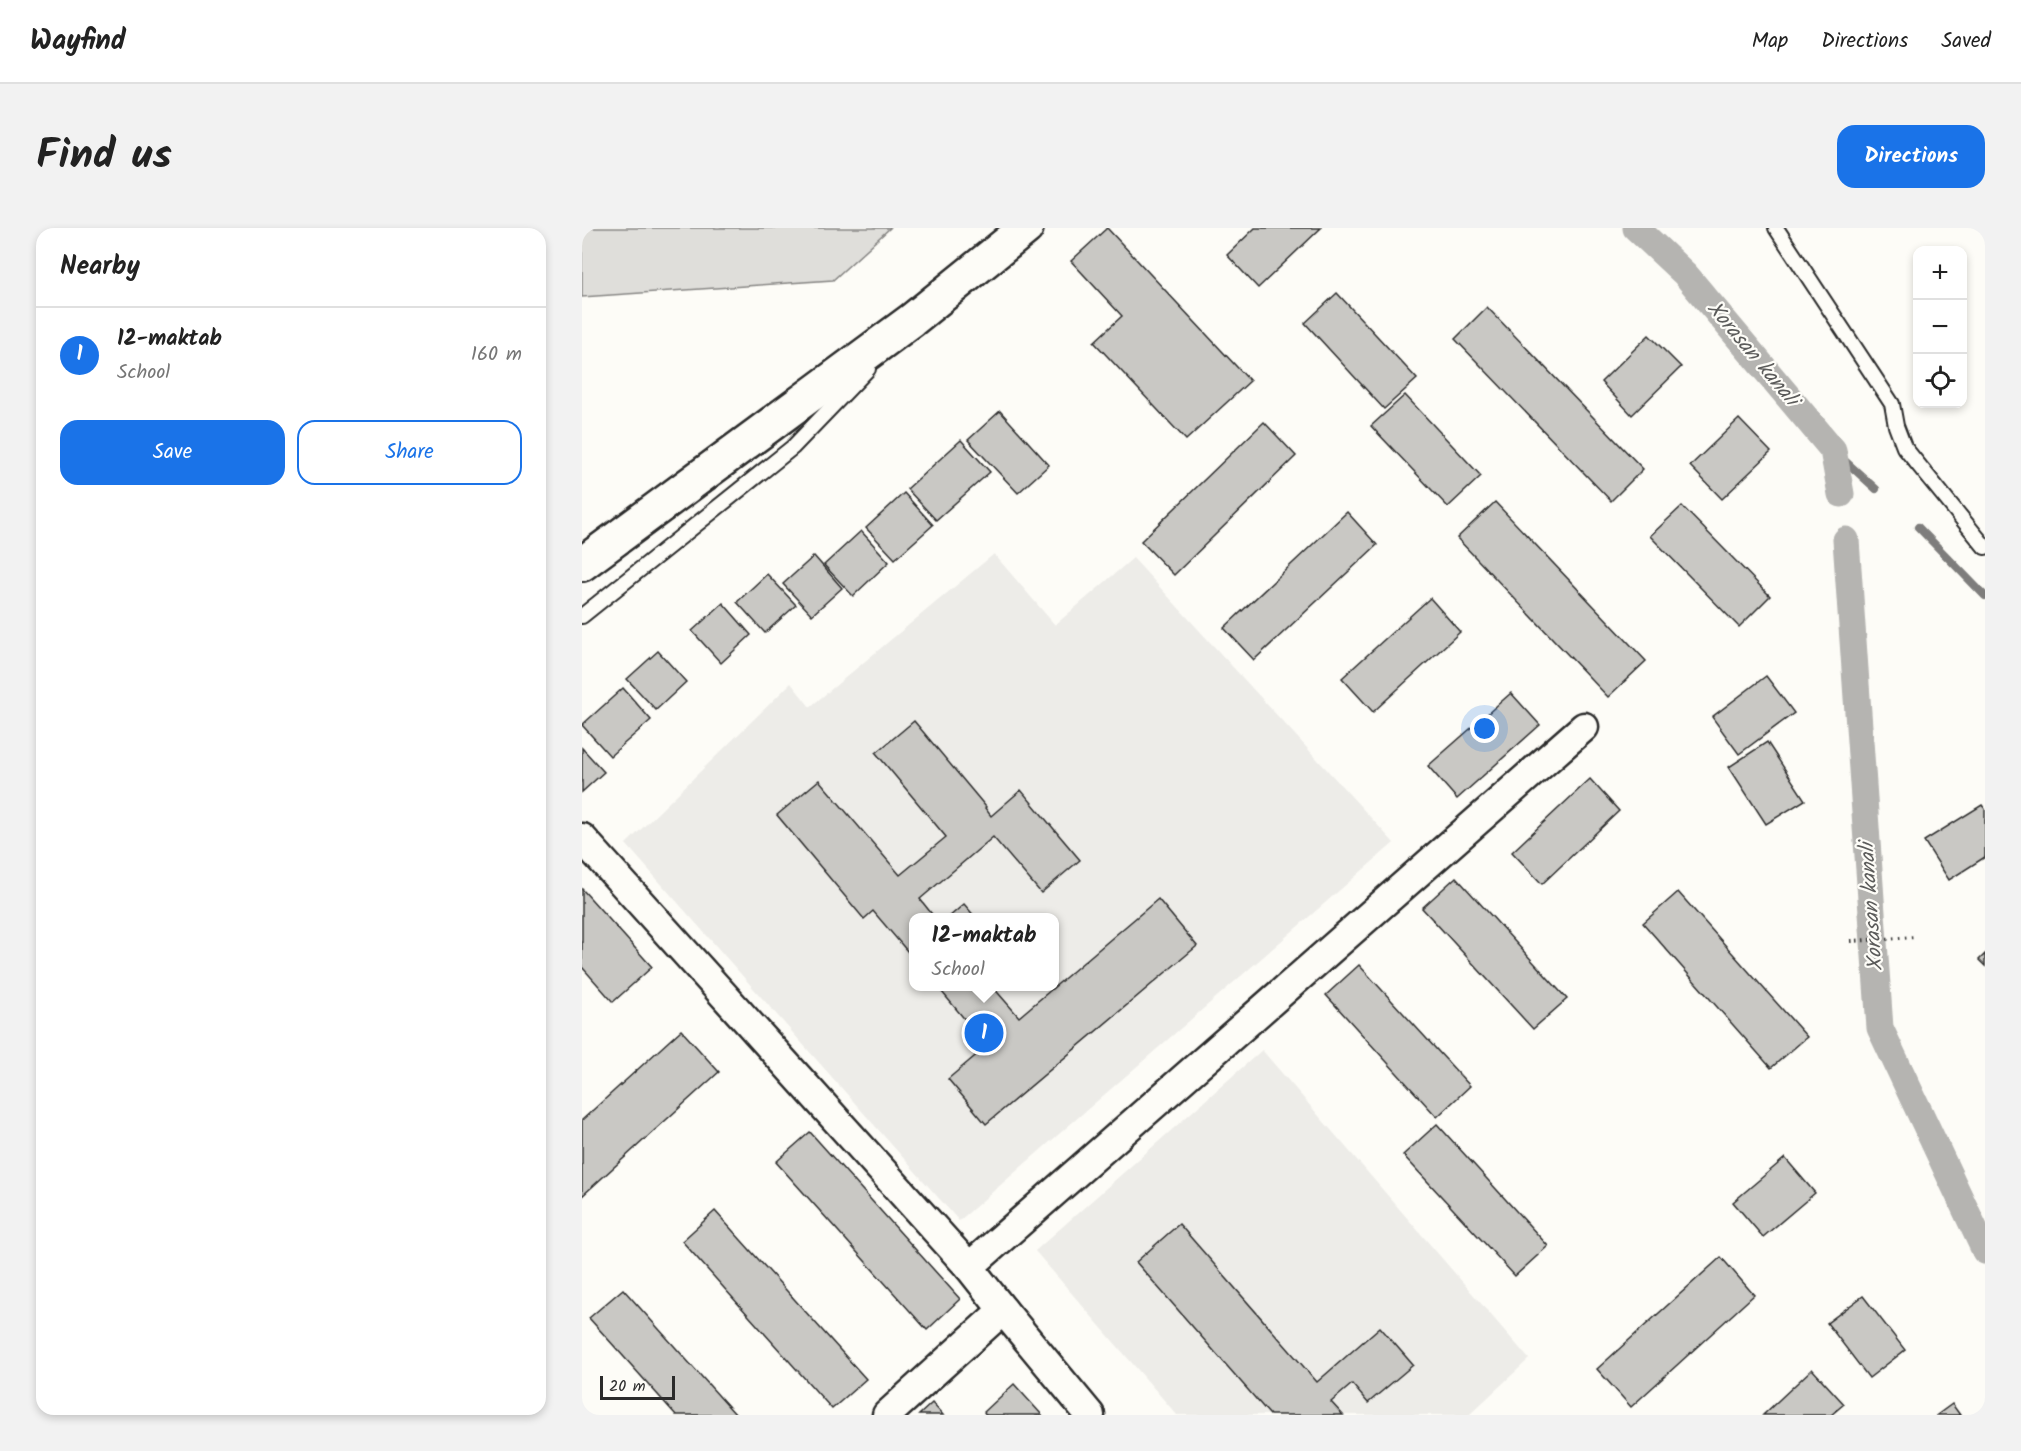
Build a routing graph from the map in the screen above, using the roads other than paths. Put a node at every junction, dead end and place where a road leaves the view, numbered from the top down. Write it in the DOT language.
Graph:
graph roads {
  1 [pos="1026,228"];
  2 [pos="1776,228"];
  3 [pos="912,320"];
  4 [pos="1985,547"];
  5 [pos="582,564"];
  6 [pos="582,616"];
  7 [pos="1584,727"];
  8 [pos="582,838"];
  9 [pos="969,1267"];
  10 [pos="1003,1310"];
  11 [pos="887,1415"];
  12 [pos="1090,1415"];
  1 -- 3 [label="main road"];
  2 -- 4 [label="lane"];
  3 -- 5 [label="main road"];
  3 -- 6 [label="lane"];
  7 -- 9 [label="street"];
  8 -- 9 [label="street"];
  9 -- 10 [label="street"];
  10 -- 11 [label="street"];
  10 -- 12 [label="street"];
}
